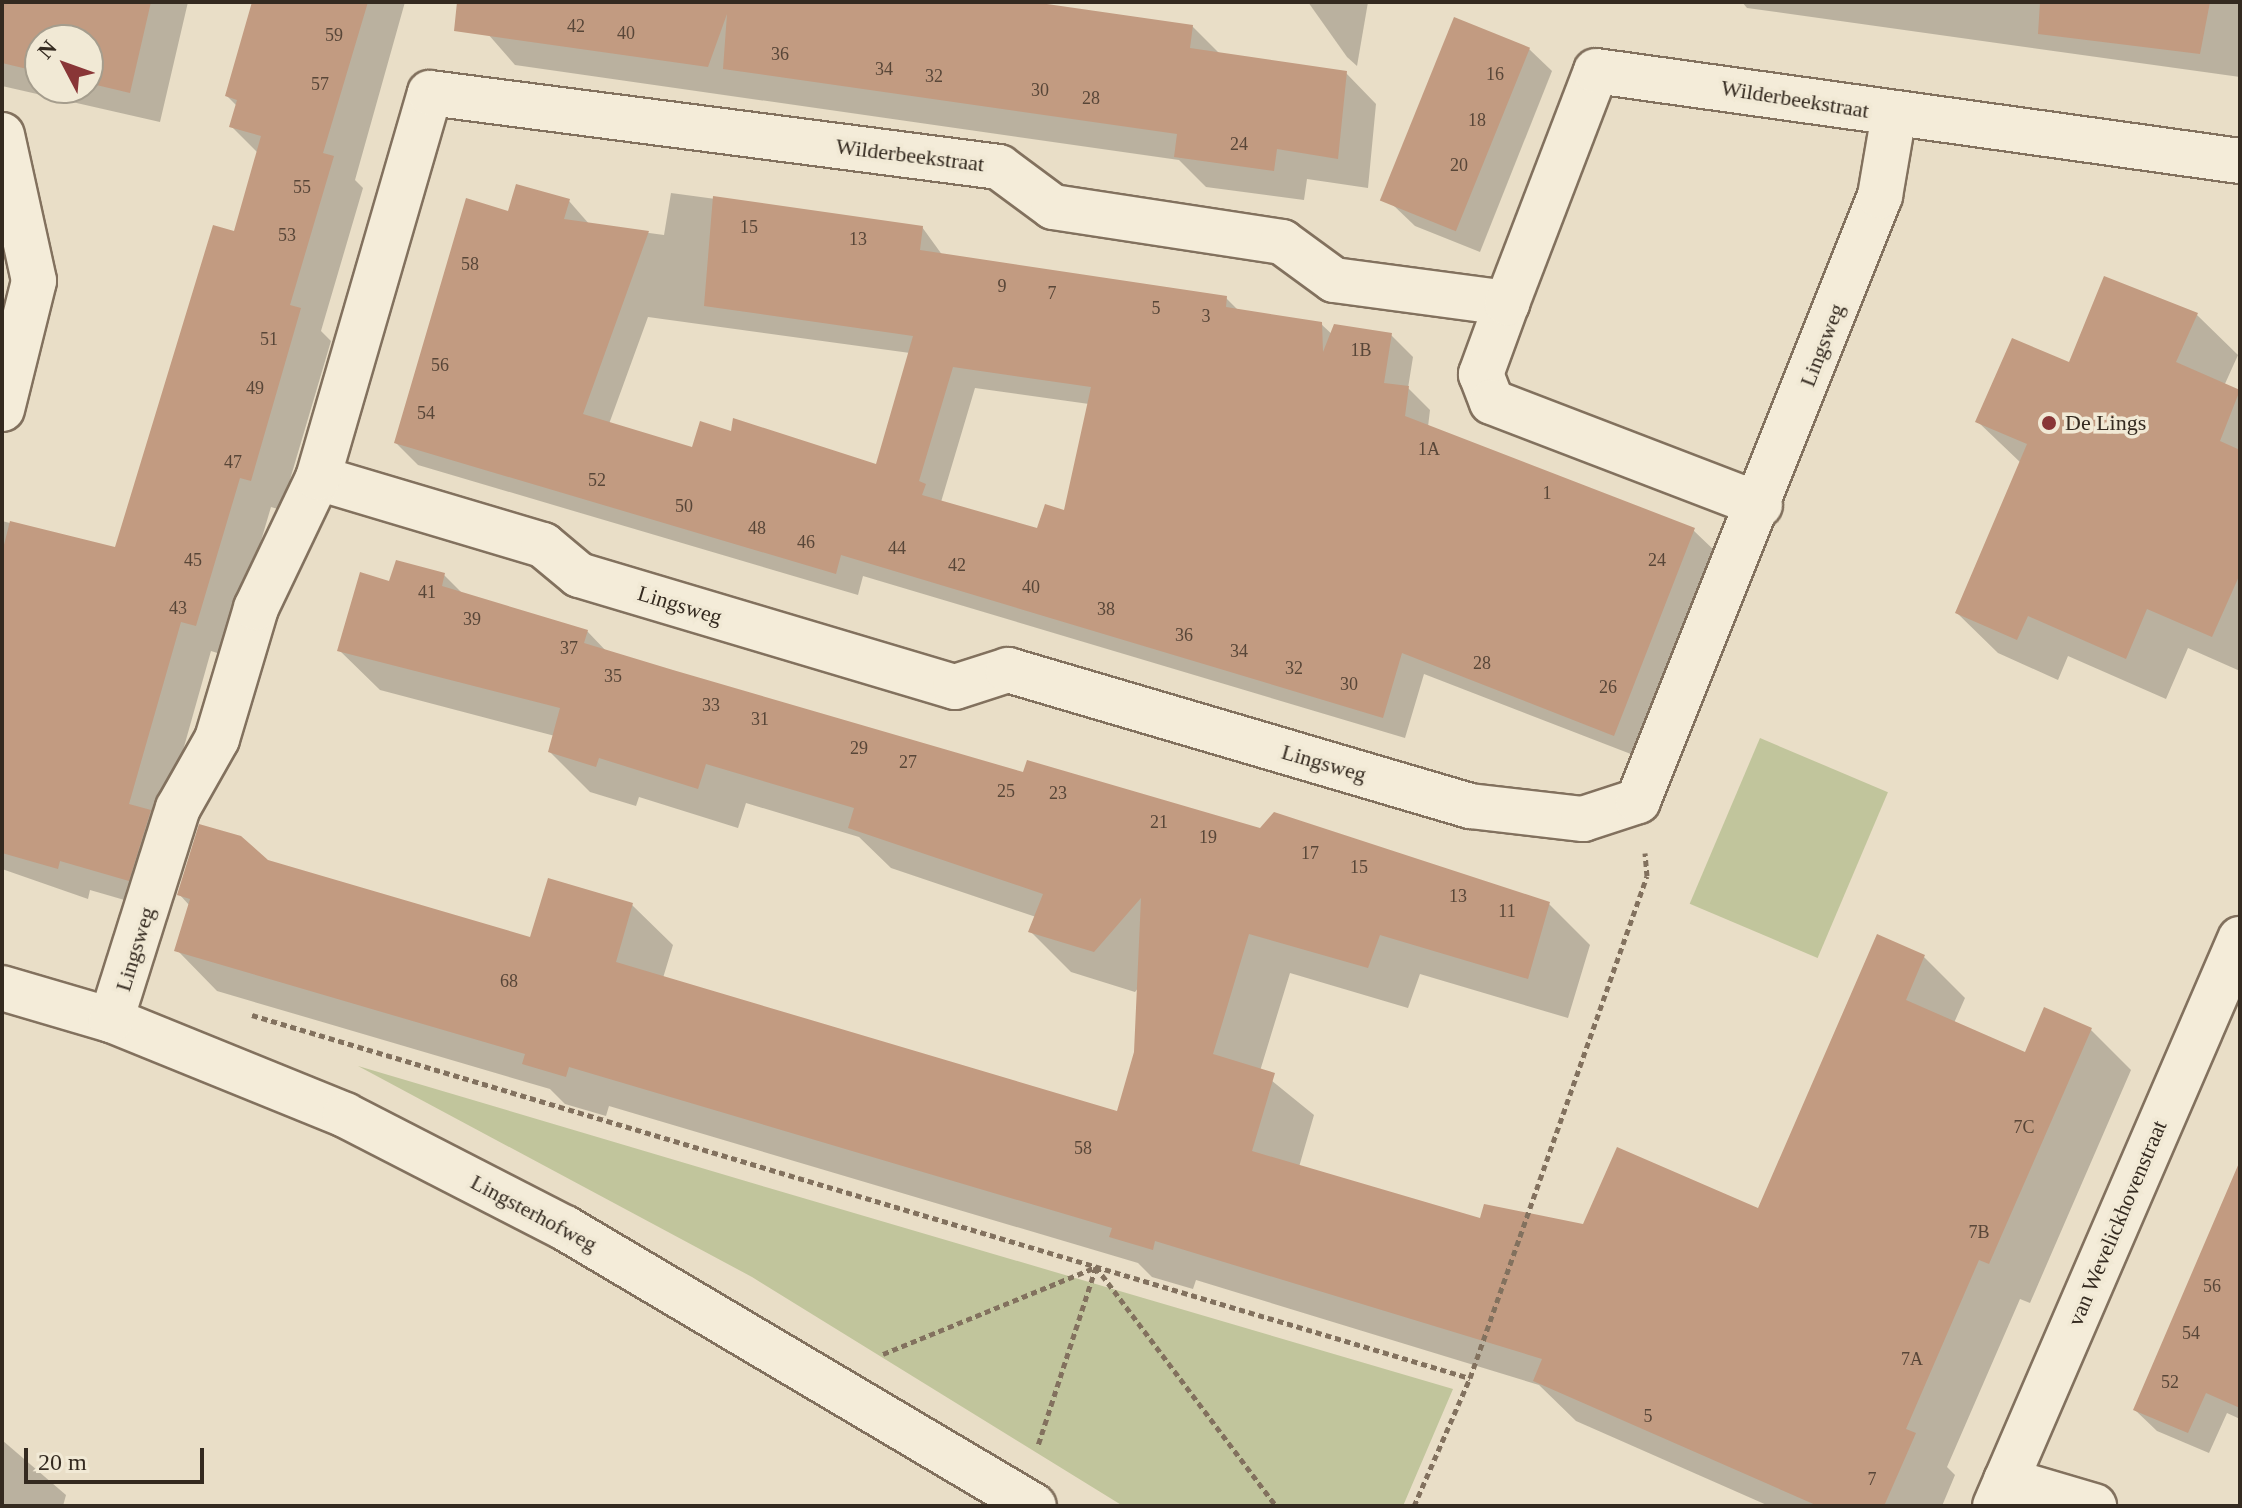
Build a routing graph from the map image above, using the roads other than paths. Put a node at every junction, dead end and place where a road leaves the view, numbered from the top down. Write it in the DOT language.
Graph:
graph roads {
  1 [pos="430,93"];
  2 [pos="1894,114"];
  3 [pos="2,135"];
  4 [pos="2240,161"];
  5 [pos="1507,303"];
  6 [pos="2,409"];
  7 [pos="318,478"];
  8 [pos="1760,505"];
  9 [pos="2240,939"];
  10 [pos="2,988"];
  11 [pos="111,1020"];
  12 [pos="2000,1493"];
  13 [pos="1027,1502"];
  14 [pos="2094,1506"];
  1 -- 5 [label="street, Wilderbeekstraat"];
  1 -- 7 [label="street, Lingsweg"];
  2 -- 4 [label="street, Wilderbeekstraat"];
  2 -- 5 [label="street, Wilderbeekstraat"];
  2 -- 8 [label="street, Lingsweg"];
  3 -- 6 [label="street"];
  5 -- 8 [label="street, Wilderbeekstraat"];
  7 -- 8 [label="street, Lingsweg"];
  7 -- 11 [label="street, Lingsweg"];
  9 -- 12 [label="street, van Wevelickhovenstraat"];
  10 -- 11 [label="street, Lingsterhofweg"];
  11 -- 13 [label="street, Lingsterhofweg"];
  12 -- 14 [label="street"];
}
